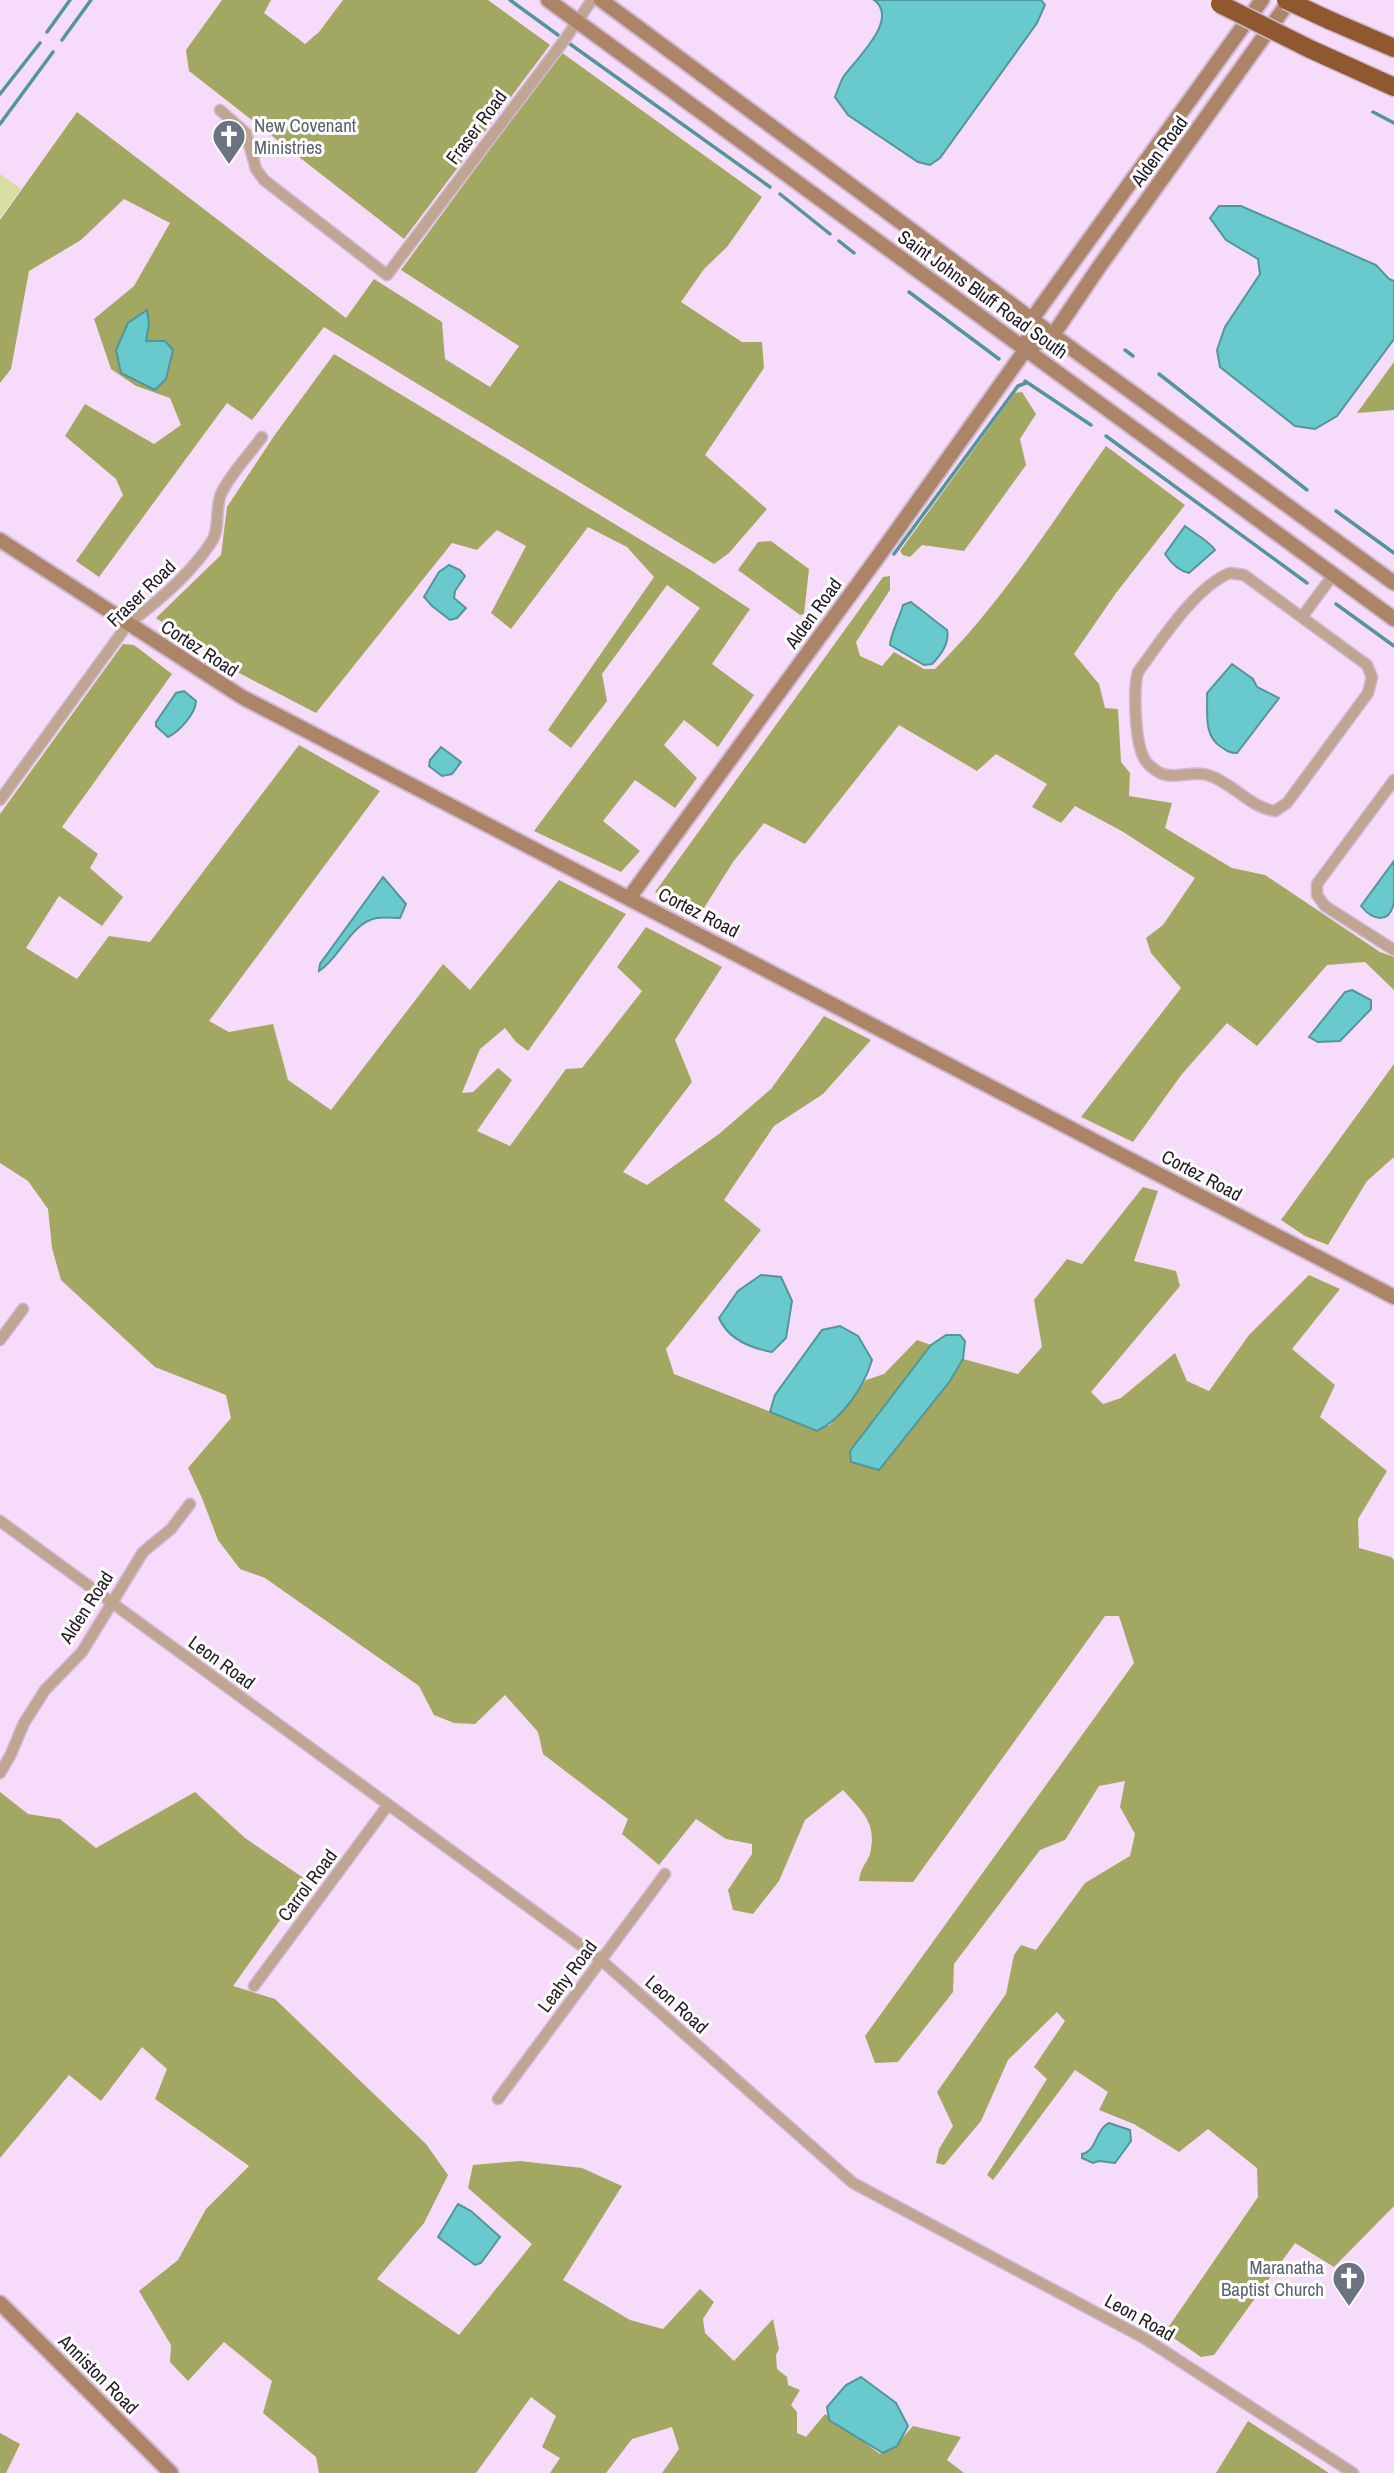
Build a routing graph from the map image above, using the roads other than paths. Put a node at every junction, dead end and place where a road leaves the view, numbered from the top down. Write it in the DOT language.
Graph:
graph roads {
  1 [pos="548,0"];
  2 [pos="592,0"];
  3 [pos="601,0"];
  4 [pos="1262,0"];
  5 [pos="1288,0"];
  6 [pos="1216,2"];
  7 [pos="577,21"];
  8 [pos="1394,48"];
  9 [pos="1394,87"];
  10 [pos="220,110"];
  11 [pos="1183,110"];
  12 [pos="1203,123"];
  13 [pos="1032,319"];
  14 [pos="1054,335"];
  15 [pos="1026,349"];
  16 [pos="262,437"];
  17 [pos="0,540"];
  18 [pos="1333,575"];
  19 [pos="1394,583"];
  20 [pos="1302,617"];
  21 [pos="1394,619"];
  22 [pos="128,624"];
  23 [pos="1394,779"];
  24 [pos="0,800"];
  25 [pos="629,898"];
  26 [pos="1394,950"];
  27 [pos="1394,1297"];
  28 [pos="23,1309"];
  29 [pos="0,1340"];
  30 [pos="190,1504"];
  31 [pos="0,1521"];
  32 [pos="112,1603"];
  33 [pos="0,1773"];
  34 [pos="388,1805"];
  35 [pos="664,1874"];
  36 [pos="601,1960"];
  37 [pos="254,1986"];
  38 [pos="498,2099"];
  39 [pos="0,2303"];
  40 [pos="171,2473"];
  41 [pos="1353,2473"];
  1 -- 7 [label="street, Saint Johns Bluff Road South"];
  2 -- 7 [label="street, Fraser Road"];
  3 -- 13 [label="street, Saint Johns Bluff Road South"];
  4 -- 11 [label="street, Alden Road"];
  5 -- 8 [label="highway, bridge"];
  5 -- 12 [label="street, Alden Road"];
  6 -- 9 [label="highway, bridge"];
  7 -- 10 [label="street, Fraser Road"];
  7 -- 15 [label="street, Saint Johns Bluff Road South"];
  11 -- 12 [label="street"];
  11 -- 13 [label="street, Alden Road"];
  12 -- 14 [label="street, Alden Road"];
  13 -- 14 [label="street, Saint Johns Bluff Road South"];
  13 -- 15 [label="street, Alden Road"];
  14 -- 15 [label="street, Alden Road"];
  14 -- 19 [label="street, Saint Johns Bluff Road South"];
  15 -- 18 [label="street, Saint Johns Bluff Road South"];
  15 -- 25 [label="street, Alden Road"];
  16 -- 22 [label="street, Fraser Road"];
  17 -- 22 [label="street, Cortez Road"];
  18 -- 20 [label="street"];
  18 -- 21 [label="street, Saint Johns Bluff Road South"];
  20 -- 20 [label="street"];
  22 -- 24 [label="street, Fraser Road"];
  22 -- 25 [label="street, Cortez Road"];
  23 -- 26 [label="street"];
  25 -- 27 [label="street, Cortez Road"];
  28 -- 29 [label="street"];
  30 -- 32 [label="street, Alden Road"];
  31 -- 32 [label="street, Leon Road"];
  32 -- 33 [label="street, Alden Road"];
  32 -- 34 [label="street, Leon Road"];
  34 -- 36 [label="street, Leon Road"];
  34 -- 37 [label="street, Carrol Road"];
  35 -- 36 [label="street, Leahy Road"];
  36 -- 38 [label="street, Leahy Road"];
  36 -- 41 [label="street, Leon Road"];
  39 -- 40 [label="street, Anniston Road"];
}
